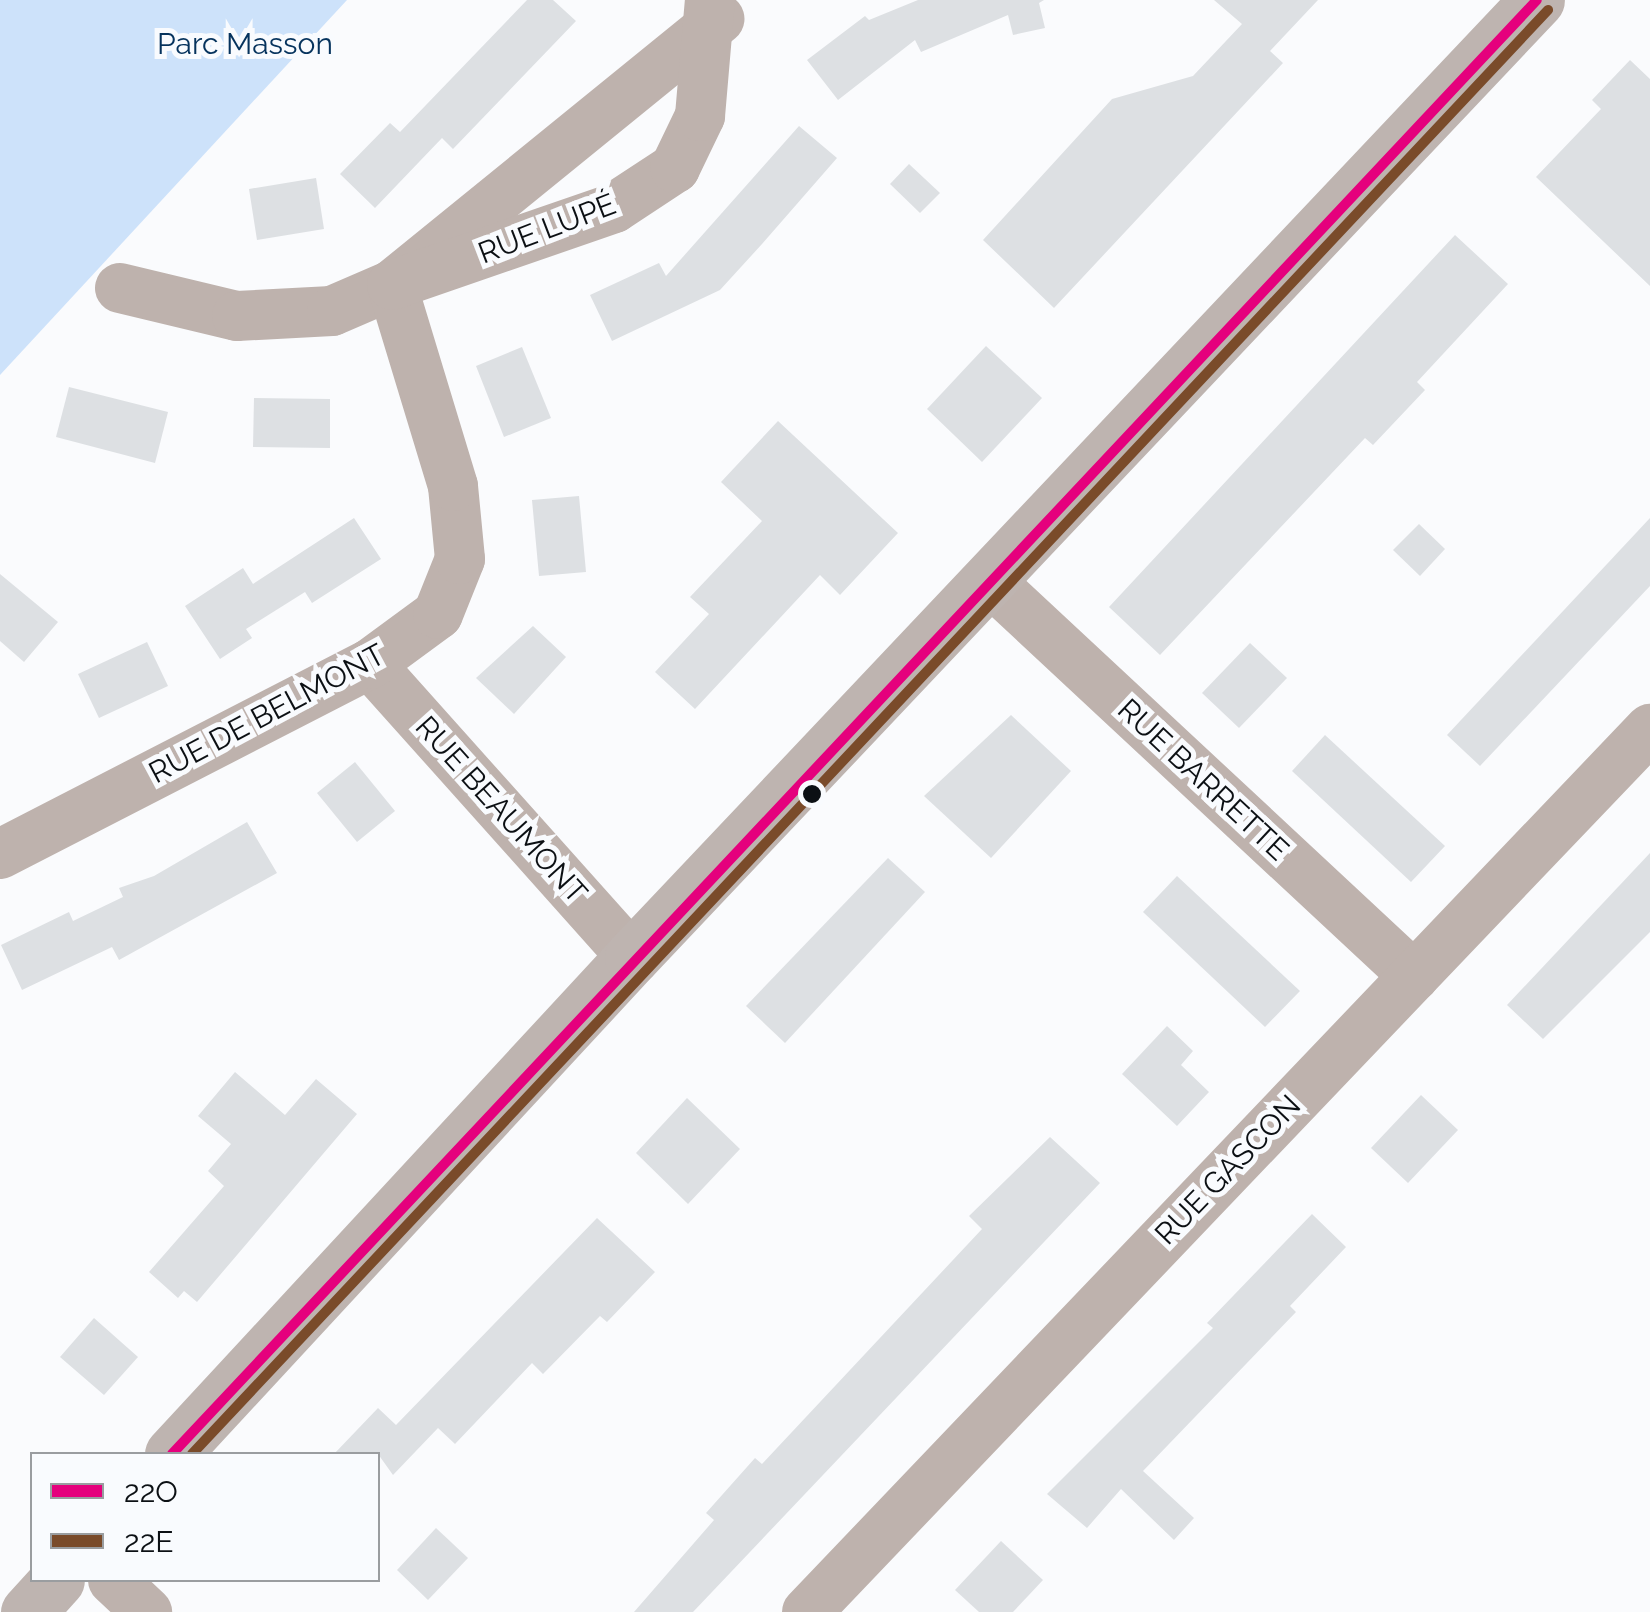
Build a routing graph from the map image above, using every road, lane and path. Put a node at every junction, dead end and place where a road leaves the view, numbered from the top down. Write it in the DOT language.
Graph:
graph roads {
  1 [pos="1537,0"];
  2 [pos="719,10"];
  3 [pos="392,285"];
  4 [pos="120,288"];
  5 [pos="992,583"];
  6 [pos="370,664"];
  7 [pos="1650,728"];
  8 [pos="0,854"];
  9 [pos="632,957"];
  10 [pos="1414,976"];
  11 [pos="174,1452"];
  12 [pos="55,1582"];
  13 [pos="115,1582"];
  14 [pos="28,1612"];
  15 [pos="147,1612"];
  16 [pos="806,1612"];
  1 -- 5 [label="main road"];
  2 -- 3 [label="street, RUE LUPÉ"];
  2 -- 3 [label="street, RUE LUPÉ"];
  3 -- 4 [label="street, RUE LUPÉ"];
  3 -- 6 [label="street, RUE DE BELMONT"];
  5 -- 9 [label="main road"];
  5 -- 10 [label="street, RUE BARRETTE"];
  6 -- 8 [label="street, RUE DE BELMONT"];
  6 -- 9 [label="street, RUE BEAUMONT"];
  7 -- 10 [label="street, RUE GASCON"];
  9 -- 11 [label="main road"];
  10 -- 16 [label="street, RUE GASCON"];
  12 -- 14 [label="main road"];
  13 -- 15 [label="street"];
}
